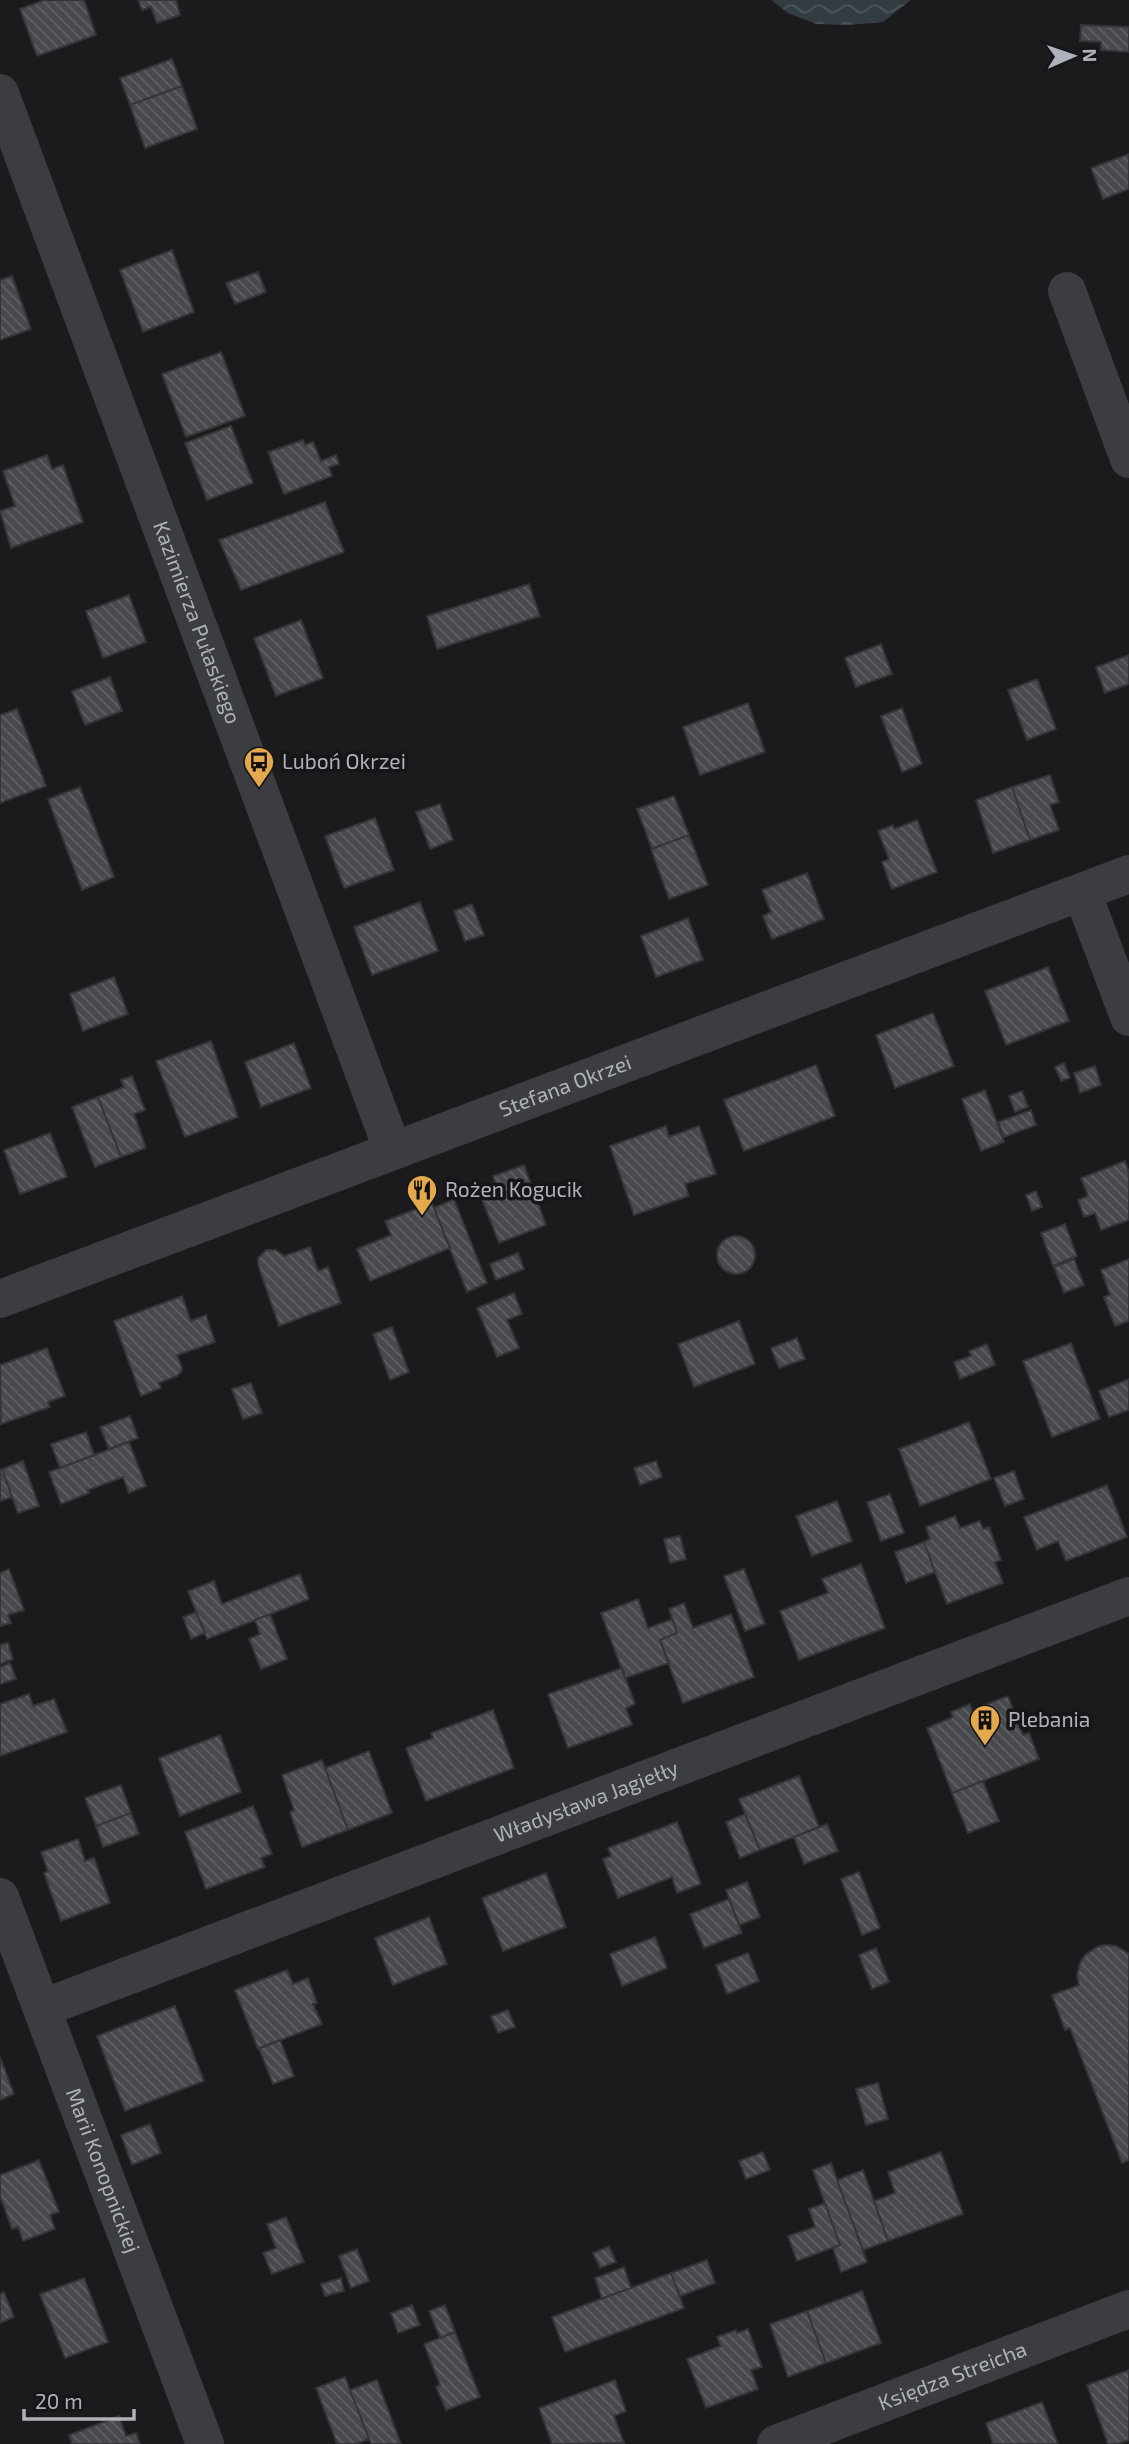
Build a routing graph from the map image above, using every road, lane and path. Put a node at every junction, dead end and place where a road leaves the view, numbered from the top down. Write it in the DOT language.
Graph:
graph roads {
  1 [pos="0,93"];
  2 [pos="1067,291"];
  3 [pos="1129,459"];
  4 [pos="1129,874"];
  5 [pos="1082,892"];
  6 [pos="1129,1017"];
  7 [pos="393,1151"];
  8 [pos="0,1299"];
  9 [pos="1129,1597"];
  10 [pos="0,1898"];
  11 [pos="43,2008"];
  12 [pos="1129,2309"];
  13 [pos="205,2444"];
  14 [pos="776,2444"];
  1 -- 7 [label="street, Kazimierza Pułaskiego"];
  2 -- 3 [label="street"];
  4 -- 5 [label="street, Stefana Okrzei"];
  5 -- 6 [label="street"];
  5 -- 7 [label="street, Stefana Okrzei"];
  7 -- 8 [label="street, Stefana Okrzei"];
  9 -- 11 [label="street, Władysława Jagiełły"];
  10 -- 11 [label="street, Marii Konopnickiej"];
  11 -- 13 [label="street, Marii Konopnickiej"];
  12 -- 14 [label="street, Księdza Streicha"];
}
